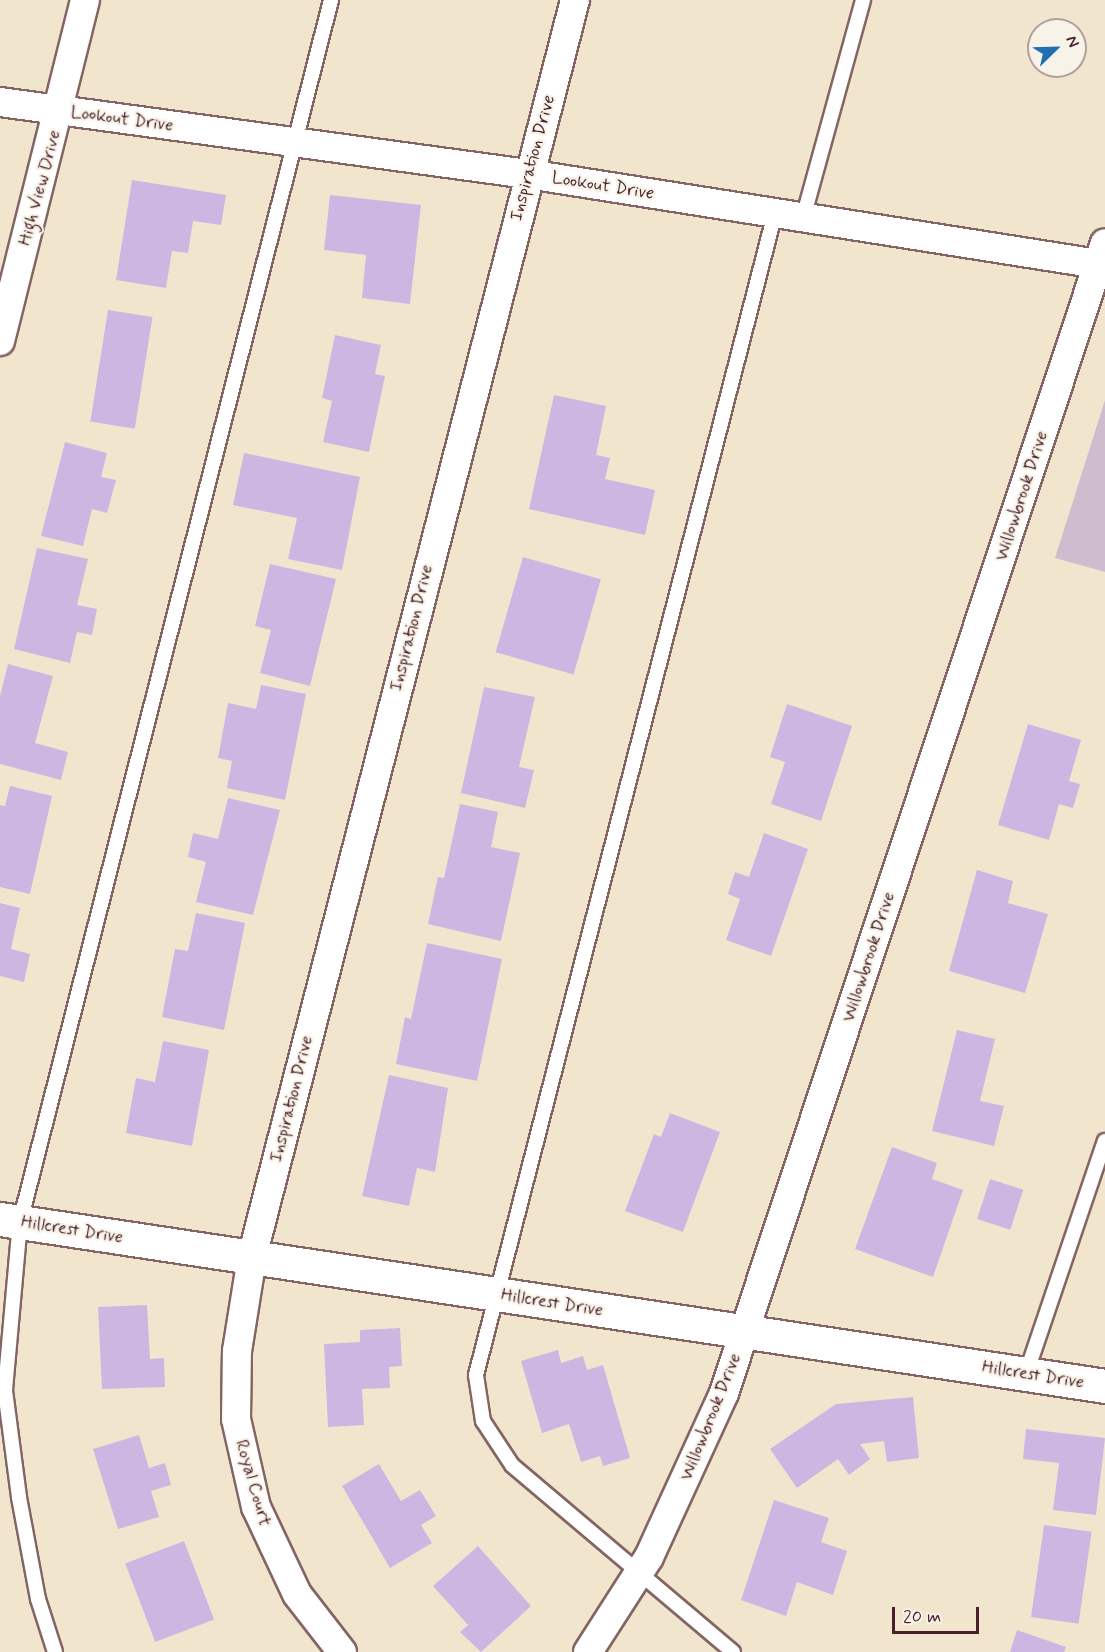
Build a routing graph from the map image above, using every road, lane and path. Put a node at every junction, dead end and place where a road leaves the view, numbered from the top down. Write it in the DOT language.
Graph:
graph roads {
  1 [pos="85,0"];
  2 [pos="331,0"];
  3 [pos="575,0"];
  4 [pos="863,0"];
  5 [pos="0,102"];
  6 [pos="60,111"];
  7 [pos="294,142"];
  8 [pos="528,174"];
  9 [pos="775,213"];
  10 [pos="803,218"];
  11 [pos="1102,253"];
  12 [pos="0,341"];
  13 [pos="1105,1141"];
  14 [pos="10,1221"];
  15 [pos="252,1257"];
  16 [pos="495,1294"];
  17 [pos="745,1332"];
  18 [pos="1026,1374"];
  19 [pos="1105,1386"];
  20 [pos="638,1575"];
  21 [pos="55,1652"];
  22 [pos="342,1652"];
  23 [pos="588,1652"];
  24 [pos="733,1652"];
  1 -- 6 [label="street, High View Drive"];
  2 -- 7 [label="lane"];
  3 -- 8 [label="street, Inspiration Drive"];
  4 -- 10 [label="lane"];
  5 -- 6 [label="street, Lookout Drive"];
  6 -- 7 [label="street, Lookout Drive"];
  6 -- 12 [label="street, High View Drive"];
  7 -- 8 [label="street, Lookout Drive"];
  7 -- 14 [label="lane"];
  8 -- 9 [label="street, Lookout Drive"];
  8 -- 15 [label="street, Inspiration Drive"];
  9 -- 10 [label="street, Lookout Drive"];
  9 -- 16 [label="lane"];
  10 -- 11 [label="street, Lookout Drive"];
  11 -- 17 [label="street, Willowbrook Drive"];
  13 -- 18 [label="lane"];
  14 -- 15 [label="street, Hillcrest Drive"];
  14 -- 21 [label="lane"];
  15 -- 16 [label="street, Hillcrest Drive"];
  15 -- 22 [label="street, Royal Court"];
  16 -- 17 [label="street, Hillcrest Drive"];
  16 -- 20 [label="lane"];
  17 -- 18 [label="street, Hillcrest Drive"];
  17 -- 20 [label="street, Willowbrook Drive"];
  18 -- 19 [label="street, Hillcrest Drive"];
  20 -- 23 [label="street, Willowbrook Drive"];
  20 -- 24 [label="lane"];
}
